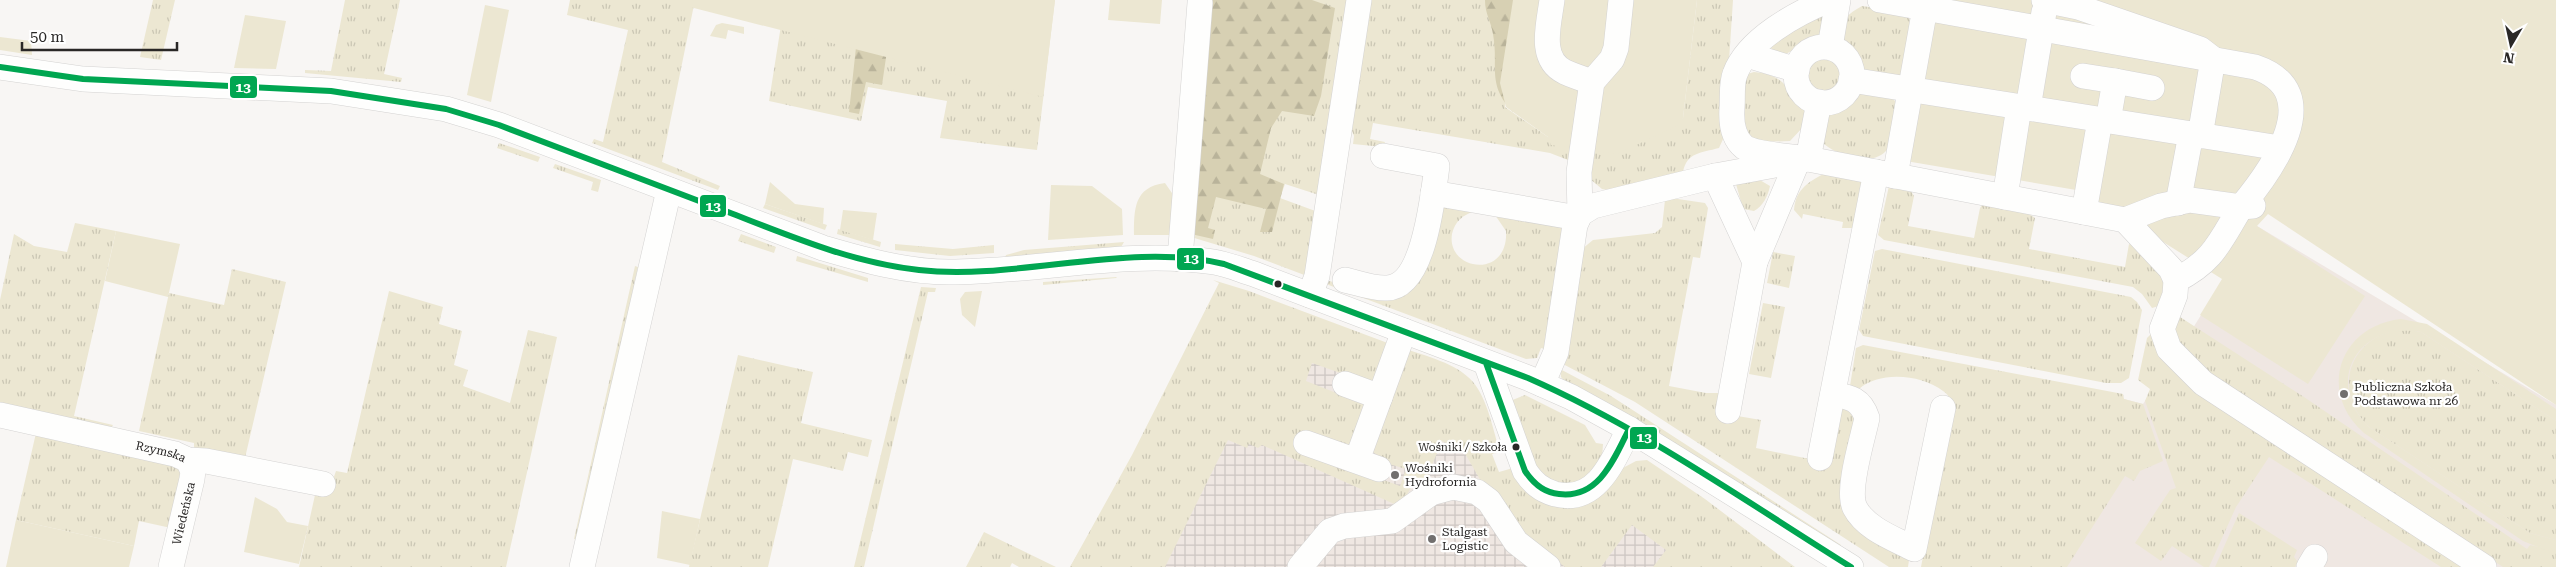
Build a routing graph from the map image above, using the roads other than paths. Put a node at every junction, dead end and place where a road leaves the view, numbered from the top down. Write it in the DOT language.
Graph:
graph roads {
  1 [pos="1359,0"];
  2 [pos="1552,0"];
  3 [pos="1621,0"];
  4 [pos="1829,0"];
  5 [pos="1838,0"];
  6 [pos="1880,0"];
  7 [pos="2045,0"];
  8 [pos="1200,3"];
  9 [pos="1921,5"];
  10 [pos="2041,29"];
  11 [pos="1830,47"];
  12 [pos="1748,55"];
  13 [pos="2212,59"];
  14 [pos="0,67"];
  15 [pos="1796,70"];
  16 [pos="2083,76"];
  17 [pos="1851,80"];
  18 [pos="2115,81"];
  19 [pos="1592,82"];
  20 [pos="2152,88"];
  21 [pos="1910,90"];
  22 [pos="1819,102"];
  23 [pos="2024,108"];
  24 [pos="2104,121"];
  25 [pos="2195,135"];
  26 [pos="2280,148"];
  27 [pos="1382,156"];
  28 [pos="1803,160"];
  29 [pos="1886,174"];
  30 [pos="1715,176"];
  31 [pos="669,190"];
  32 [pos="1433,194"];
  33 [pos="2004,197"];
  34 [pos="2178,203"];
  35 [pos="2247,207"];
  36 [pos="2084,212"];
  37 [pos="1579,216"];
  38 [pos="2125,220"];
  39 [pos="1180,259"];
  40 [pos="1755,262"];
  41 [pos="1345,280"];
  42 [pos="2176,280"];
  43 [pos="1310,296"];
  44 [pos="1404,331"];
  45 [pos="1486,363"];
  46 [pos="1345,384"];
  47 [pos="1542,384"];
  48 [pos="1833,394"];
  49 [pos="1380,397"];
  50 [pos="1943,408"];
  51 [pos="1728,411"];
  52 [pos="0,415"];
  53 [pos="1629,429"];
  54 [pos="1306,443"];
  55 [pos="1820,458"];
  56 [pos="188,460"];
  57 [pos="1702,476"];
  58 [pos="322,484"];
  59 [pos="1913,558"];
  60 [pos="172,567"];
  61 [pos="582,567"];
  62 [pos="1300,567"];
  63 [pos="1548,567"];
  64 [pos="1818,567"];
  65 [pos="1851,567"];
  66 [pos="2484,567"];
  1 -- 43 [label="street"];
  2 -- 19 [label="street"];
  3 -- 19 [label="street"];
  4 -- 12 [label="street"];
  5 -- 11 [label="street"];
  6 -- 9 [label="street"];
  7 -- 10 [label="street"];
  7 -- 13 [label="street"];
  8 -- 39 [label="street"];
  9 -- 10 [label="street"];
  9 -- 21 [label="street"];
  10 -- 13 [label="street"];
  10 -- 23 [label="street"];
  11 -- 15 [label="street"];
  11 -- 17 [label="street"];
  12 -- 15 [label="street"];
  12 -- 28 [label="street"];
  13 -- 25 [label="street"];
  13 -- 26 [label="street"];
  14 -- 31 [label="street"];
  15 -- 22 [label="street"];
  16 -- 18 [label="street"];
  17 -- 21 [label="street"];
  17 -- 22 [label="street"];
  18 -- 20 [label="street"];
  18 -- 24 [label="street"];
  19 -- 37 [label="street"];
  21 -- 23 [label="street"];
  21 -- 29 [label="street"];
  22 -- 28 [label="street"];
  23 -- 24 [label="street"];
  23 -- 33 [label="street"];
  24 -- 25 [label="street"];
  24 -- 36 [label="street"];
  25 -- 26 [label="street"];
  25 -- 34 [label="street"];
  26 -- 35 [label="street"];
  27 -- 32 [label="street"];
  28 -- 29 [label="street"];
  28 -- 30 [label="street"];
  28 -- 40 [label="street"];
  29 -- 33 [label="street"];
  29 -- 48 [label="street"];
  30 -- 37 [label="street"];
  30 -- 40 [label="street"];
  31 -- 39 [label="street"];
  31 -- 61 [label="street"];
  32 -- 37 [label="street"];
  32 -- 41 [label="street"];
  33 -- 36 [label="street"];
  34 -- 35 [label="street"];
  34 -- 38 [label="street"];
  35 -- 42 [label="street"];
  36 -- 38 [label="street"];
  37 -- 47 [label="street"];
  38 -- 42 [label="street"];
  39 -- 43 [label="street"];
  40 -- 51 [label="street"];
  42 -- 66 [label="street"];
  43 -- 44 [label="street"];
  44 -- 45 [label="street"];
  44 -- 49 [label="street"];
  45 -- 47 [label="street"];
  45 -- 53 [label="street"];
  46 -- 49 [label="street"];
  47 -- 53 [label="street"];
  48 -- 55 [label="street"];
  48 -- 59 [label="street"];
  49 -- 54 [label="street"];
  50 -- 59 [label="street"];
  52 -- 56 [label="street, Rzymska"];
  53 -- 57 [label="street"];
  56 -- 58 [label="street, Rzymska"];
  56 -- 60 [label="street, Wiedeńska"];
  57 -- 64 [label="street"];
  57 -- 65 [label="street"];
  62 -- 63 [label="street"];
}
